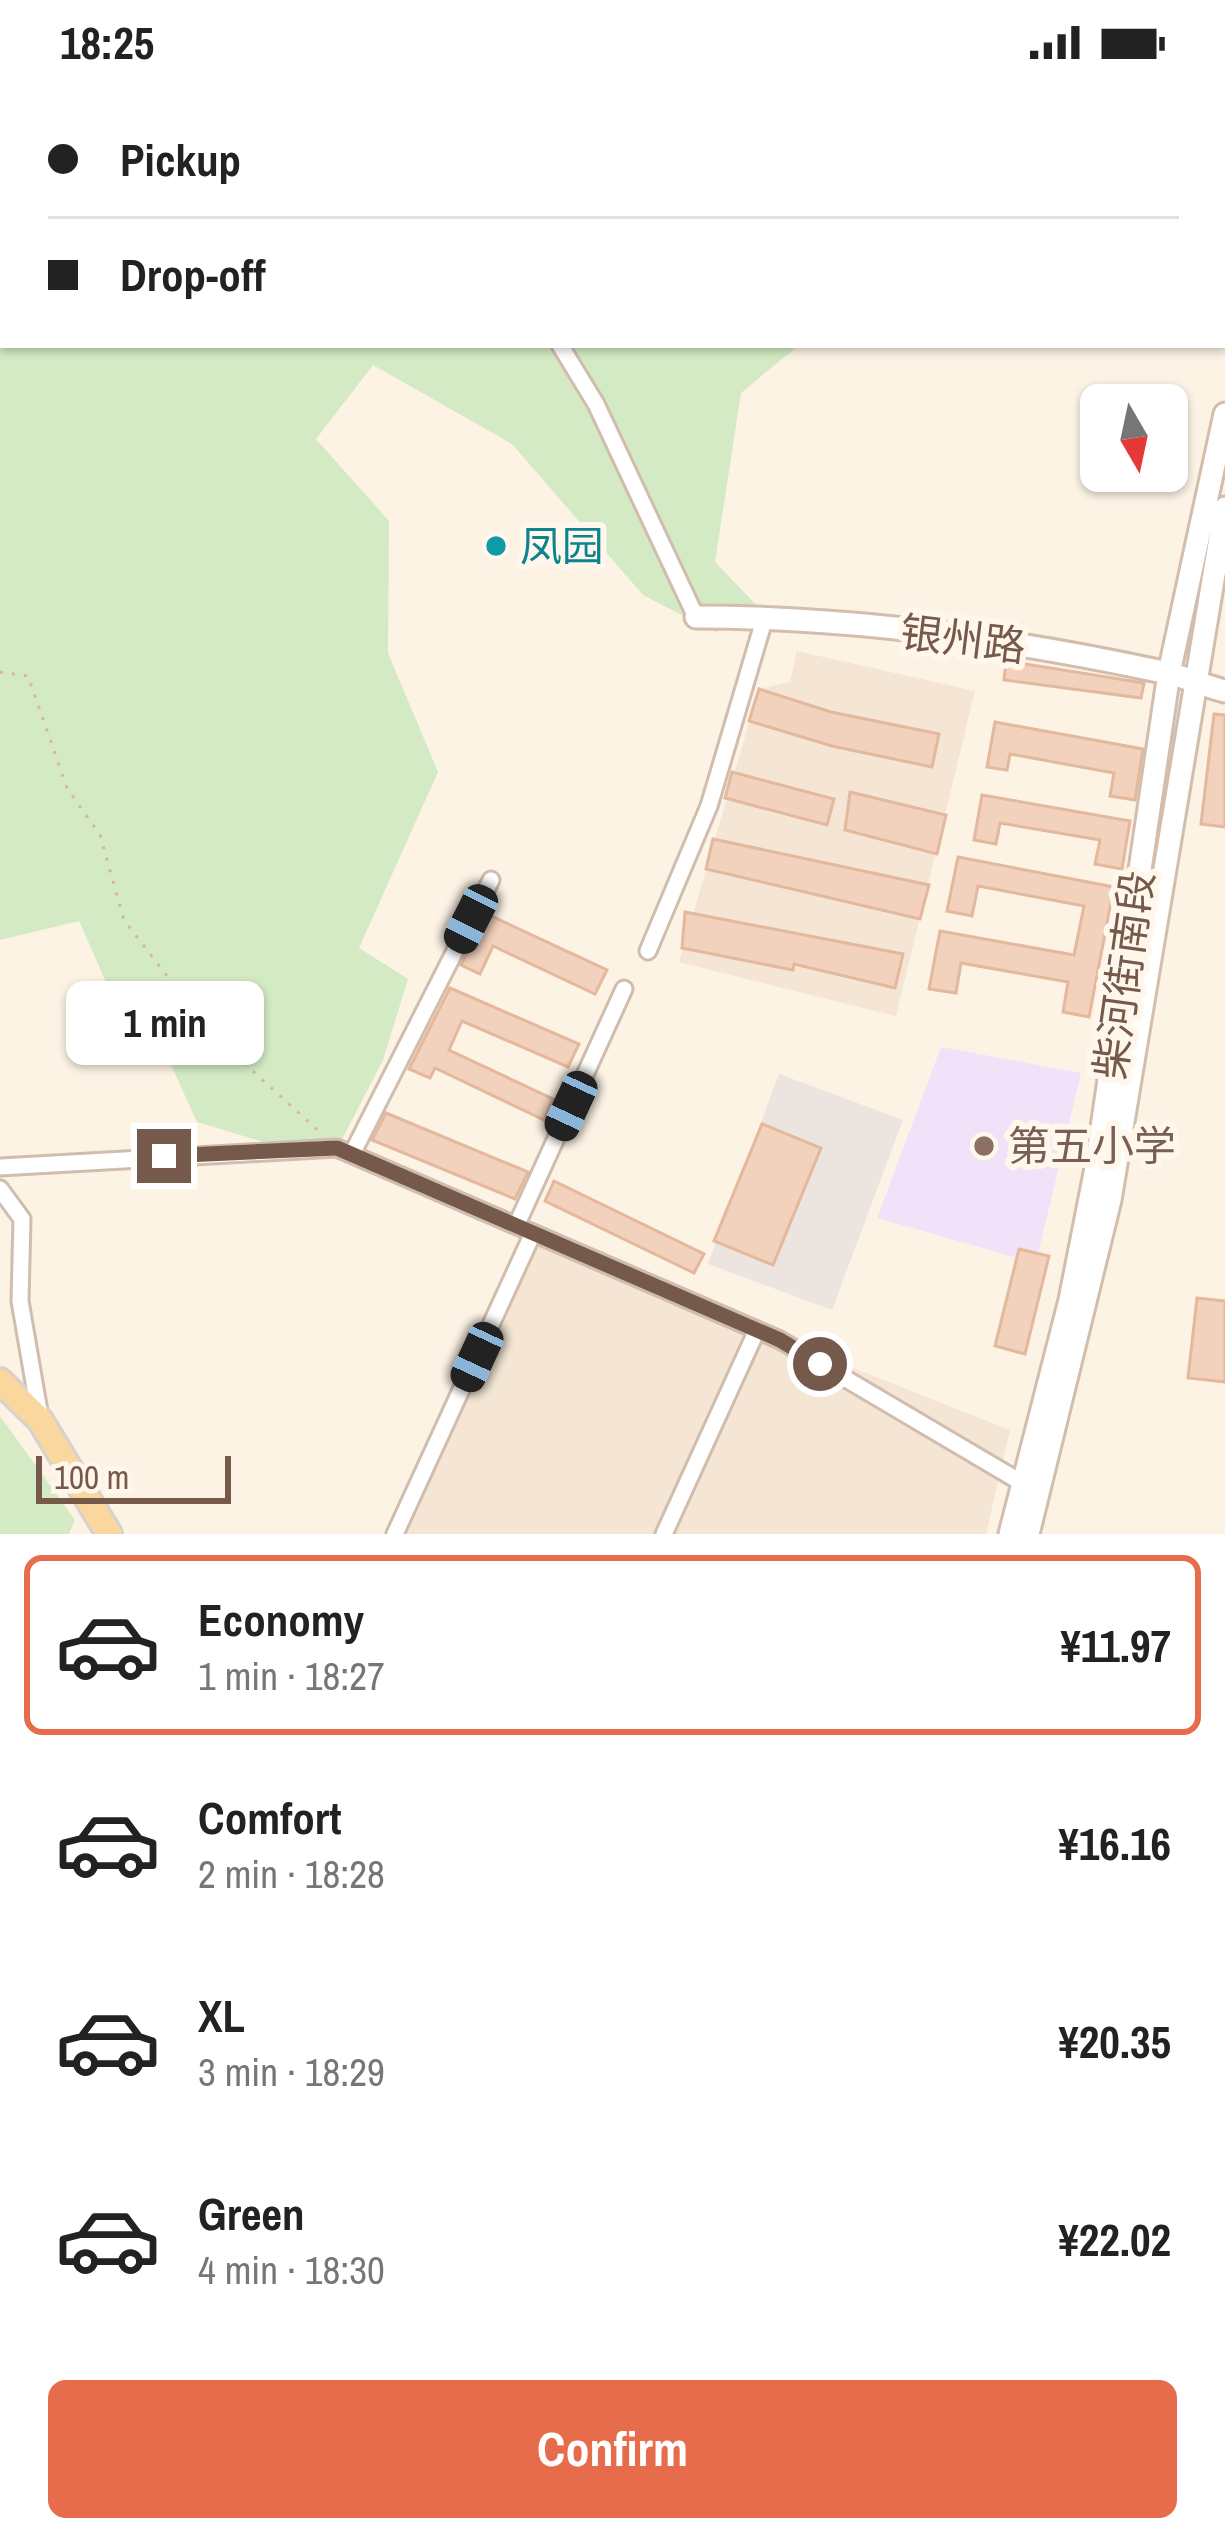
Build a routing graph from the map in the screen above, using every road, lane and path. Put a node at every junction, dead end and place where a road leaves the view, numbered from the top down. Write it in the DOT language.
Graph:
graph roads {
  1 [pos="562,348"];
  2 [pos="1225,414"];
  3 [pos="1225,508"];
  4 [pos="696,617"];
  5 [pos="765,617"];
  6 [pos="0,672"];
  7 [pos="1169,673"];
  8 [pos="1193,681"];
  9 [pos="1225,691"];
  10 [pos="490,880"];
  11 [pos="648,950"];
  12 [pos="625,989"];
  13 [pos="344,1151"];
  14 [pos="0,1167"];
  15 [pos="0,1189"];
  16 [pos="517,1224"];
  17 [pos="533,1233"];
  18 [pos="758,1330"];
  19 [pos="0,1381"];
  20 [pos="40,1420"];
  21 [pos="1024,1484"];
  22 [pos="109,1534"];
  23 [pos="395,1534"];
  24 [pos="664,1534"];
  25 [pos="1010,1534"];
  26 [pos="1028,1534"];
  1 -- 4 [label="street"];
  2 -- 7 [label="main road, 柴河街南段"];
  3 -- 8 [label="main road, 柴河街南段"];
  4 -- 5 [label="main road, 银州路"];
  5 -- 7 [label="main road, 银州路"];
  5 -- 11 [label="street"];
  6 -- 13 [label="path"];
  7 -- 8 [label="main road, 银州路"];
  7 -- 21 [label="main road, 柴河街南段"];
  8 -- 9 [label="main road, 银州路"];
  8 -- 26 [label="main road, 柴河街南段"];
  10 -- 13 [label="street"];
  12 -- 16 [label="street"];
  13 -- 14 [label="street"];
  13 -- 16 [label="street"];
  15 -- 20 [label="street"];
  16 -- 17 [label="street"];
  17 -- 18 [label="street"];
  17 -- 23 [label="street"];
  18 -- 21 [label="street"];
  18 -- 24 [label="street"];
  19 -- 20 [label="main road"];
  20 -- 22 [label="main road"];
  21 -- 25 [label="main road, 柴河街南段"];
}
